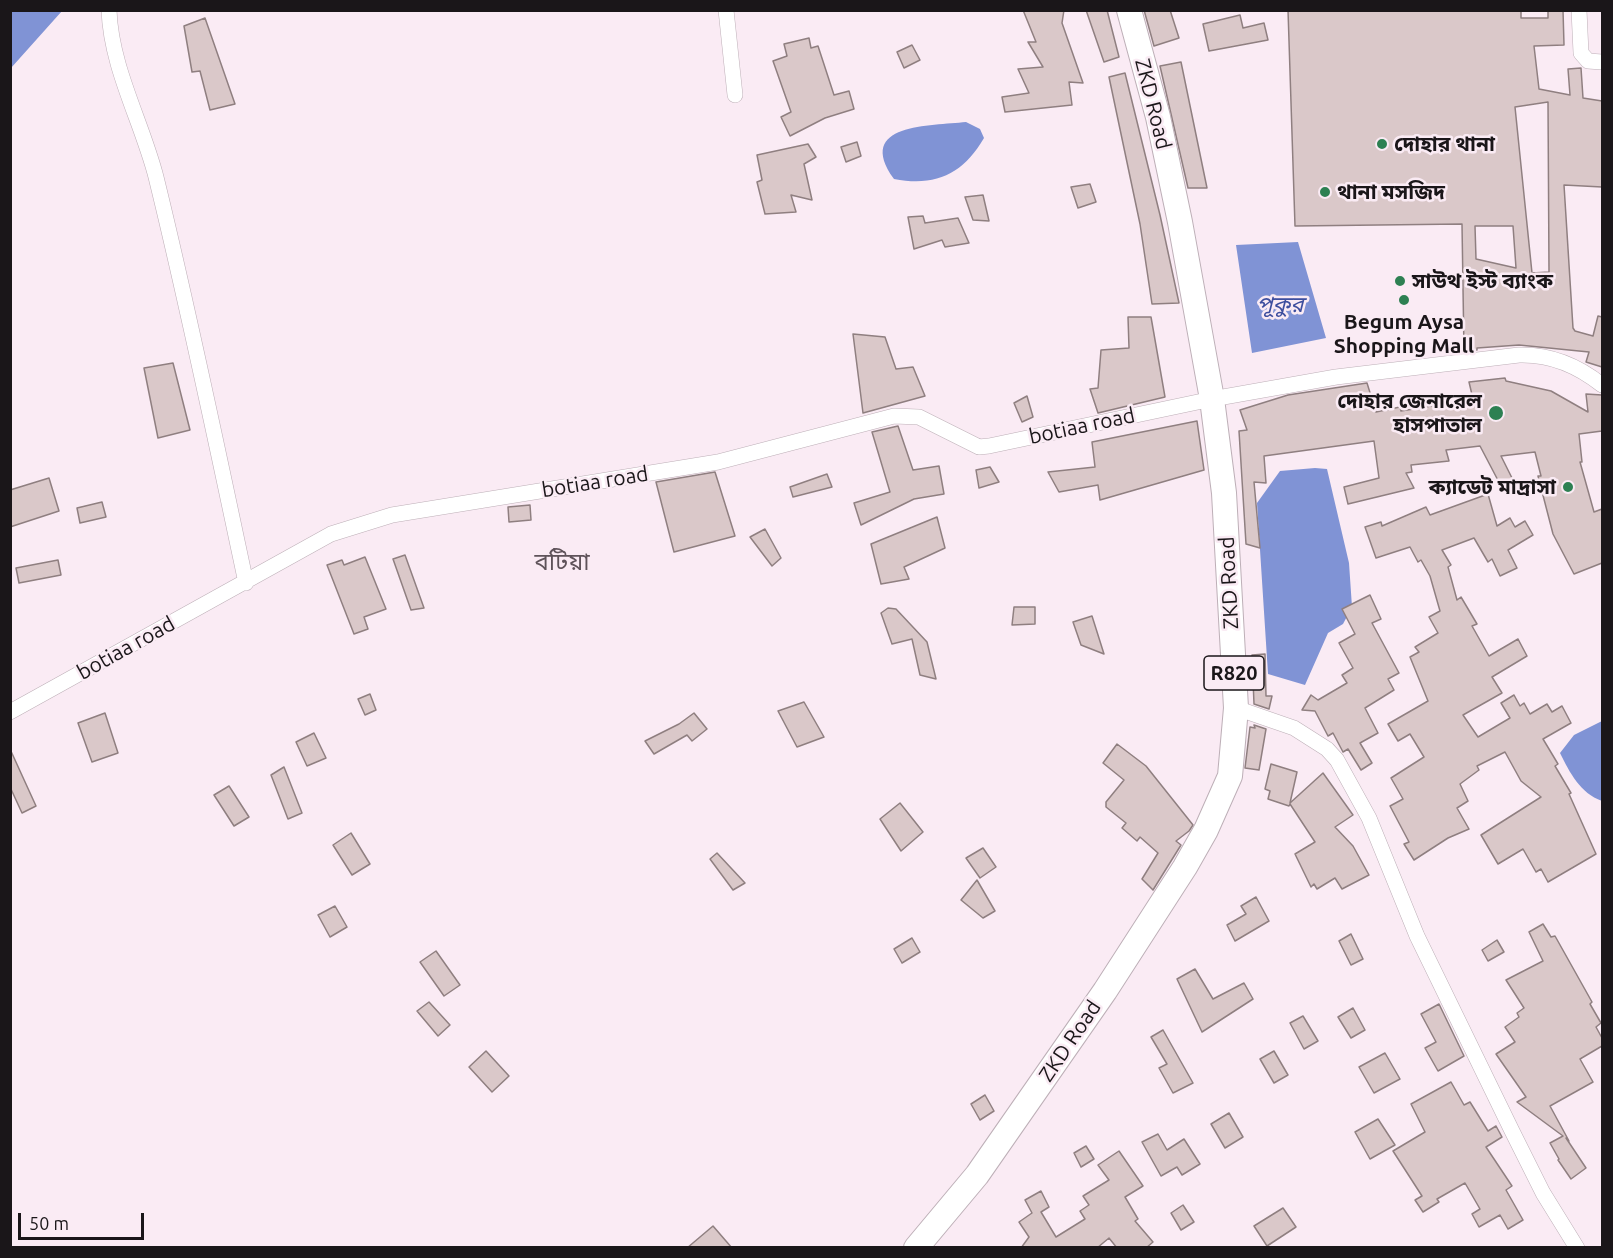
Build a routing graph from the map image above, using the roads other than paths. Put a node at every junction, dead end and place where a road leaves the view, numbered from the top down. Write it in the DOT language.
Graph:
graph roads {
  1 [pos="109,10"];
  2 [pos="726,10"];
  3 [pos="1130,10"];
  4 [pos="1579,10"];
  5 [pos="1602,62"];
  6 [pos="735,94"];
  7 [pos="1602,385"];
  8 [pos="1212,399"];
  9 [pos="246,583"];
  10 [pos="1236,708"];
  11 [pos="10,712"];
  12 [pos="916,1248"];
  13 [pos="1577,1248"];
  1 -- 9 [label="street"];
  2 -- 6 [label="street"];
  3 -- 8 [label="main road, ZKD Road / R820"];
  4 -- 5 [label="street"];
  7 -- 8 [label="street, botiaa road"];
  8 -- 9 [label="street, botiaa road"];
  8 -- 10 [label="main road, ZKD Road / R820"];
  9 -- 11 [label="street, botiaa road"];
  10 -- 12 [label="main road, ZKD Road / R820"];
  10 -- 13 [label="street"];
}
